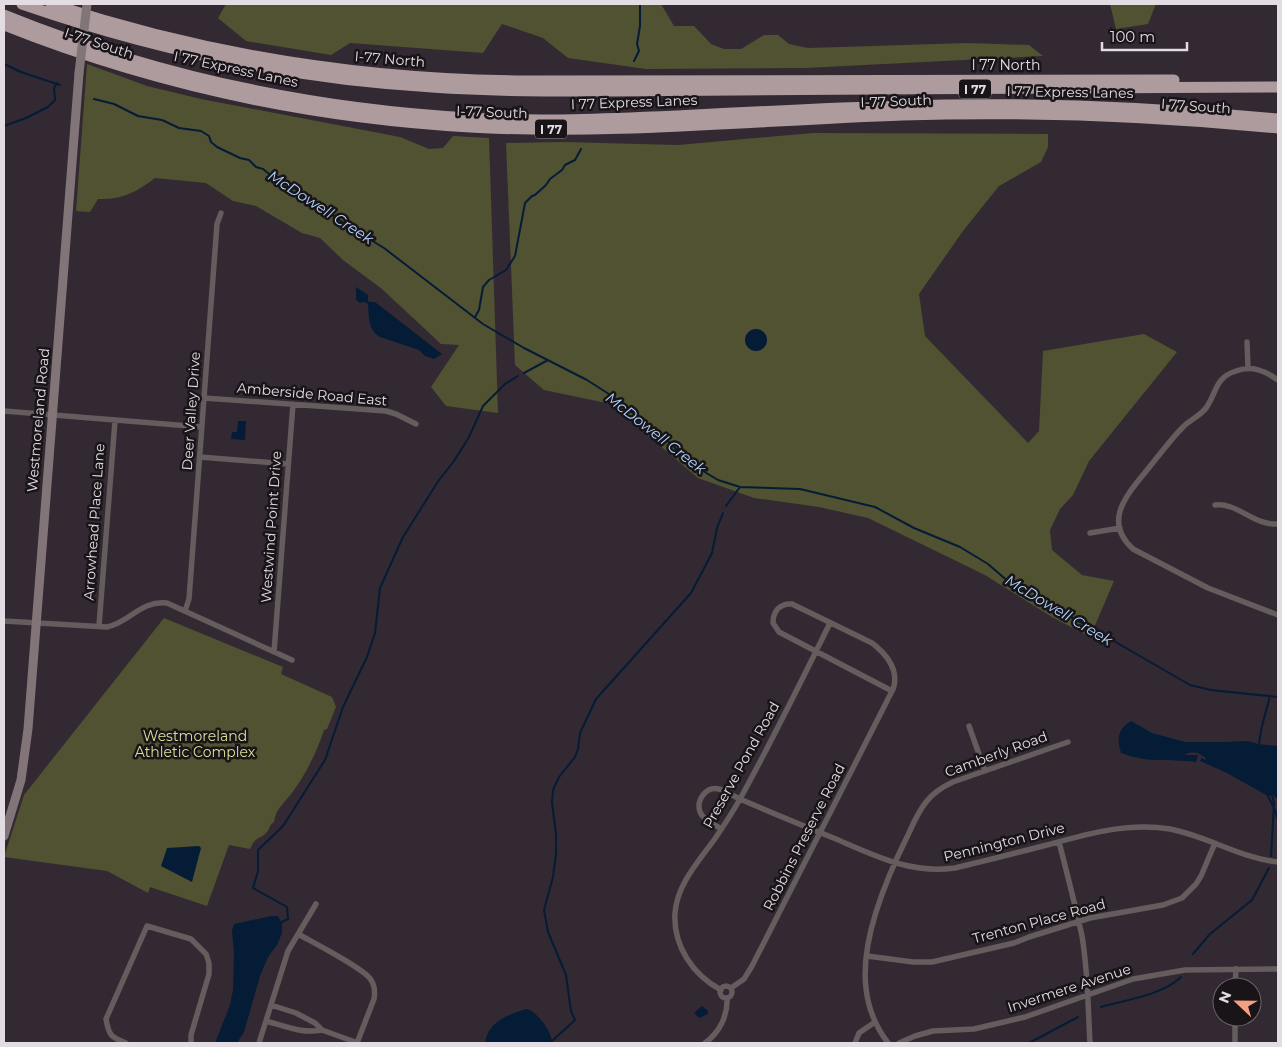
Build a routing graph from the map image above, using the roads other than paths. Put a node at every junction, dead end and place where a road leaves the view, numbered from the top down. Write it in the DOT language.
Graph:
graph roads {
  1 [pos="22,4"];
  2 [pos="51,4"];
  3 [pos="87,4"];
  4 [pos="4,15"];
  5 [pos="4,25"];
  6 [pos="1278,79"];
  7 [pos="734,80"];
  8 [pos="1278,87"];
  9 [pos="672,90"];
  10 [pos="1029,105"];
  11 [pos="1112,116"];
  12 [pos="1278,119"];
  13 [pos="1278,128"];
  14 [pos="221,213"];
  15 [pos="1247,342"];
  16 [pos="1248,368"];
  17 [pos="1278,380"];
  18 [pos="204,398"];
  19 [pos="293,404"];
  20 [pos="4,411"];
  21 [pos="51,415"];
  22 [pos="115,421"];
  23 [pos="416,424"];
  24 [pos="202,427"];
  25 [pos="200,457"];
  26 [pos="288,464"];
  27 [pos="1215,505"];
  28 [pos="1278,524"];
  29 [pos="1120,528"];
  30 [pos="1090,533"];
  31 [pos="185,611"];
  32 [pos="1278,615"];
  33 [pos="4,621"];
  34 [pos="36,622"];
  35 [pos="830,623"];
  36 [pos="99,626"];
  37 [pos="816,651"];
  38 [pos="274,652"];
  39 [pos="292,660"];
  40 [pos="892,691"];
  41 [pos="969,726"];
  42 [pos="1068,742"];
  43 [pos="985,771"];
  44 [pos="740,799"];
  45 [pos="722,829"];
  46 [pos="819,832"];
  47 [pos="4,835"];
  48 [pos="1059,842"];
  49 [pos="1215,843"];
  50 [pos="1278,862"];
  51 [pos="894,863"];
  52 [pos="316,904"];
  53 [pos="1078,921"];
  54 [pos="298,934"];
  55 [pos="866,956"];
  56 [pos="1236,969"];
  57 [pos="1278,970"];
  58 [pos="1236,977"];
  59 [pos="731,988"];
  60 [pos="721,990"];
  61 [pos="1088,994"];
  62 [pos="727,998"];
  63 [pos="271,1005"];
  64 [pos="266,1020"];
  65 [pos="875,1022"];
  66 [pos="1235,1027"];
  67 [pos="322,1030"];
  68 [pos="126,1043"];
  69 [pos="191,1043"];
  70 [pos="259,1043"];
  71 [pos="358,1043"];
  72 [pos="705,1043"];
  73 [pos="855,1043"];
  74 [pos="888,1043"];
  75 [pos="899,1043"];
  76 [pos="1090,1043"];
  77 [pos="1235,1043"];
  1 -- 9 [label="highway, I 77 Express Lanes / I 77"];
  2 -- 7 [label="highway, I-77 North / I 77"];
  3 -- 21 [label="street, Westmoreland Road, bridge"];
  4 -- 10 [label="highway, I 77 Express Lanes / I 77"];
  5 -- 11 [label="highway, I-77 South / I 77"];
  6 -- 7 [label="highway, I 77 North / I 77"];
  7 -- 9 [label="highway"];
  8 -- 9 [label="highway, I 77 Express Lanes / I 77"];
  10 -- 11 [label="highway"];
  10 -- 12 [label="highway, I 77 Express Lanes / I 77"];
  11 -- 13 [label="highway, I 77 South / I 77"];
  14 -- 18 [label="street, Deer Valley Drive"];
  15 -- 16 [label="street"];
  16 -- 17 [label="street"];
  16 -- 29 [label="street"];
  18 -- 19 [label="street, Amberside Road East"];
  18 -- 24 [label="street, Deer Valley Drive"];
  19 -- 23 [label="street, Amberside Road East"];
  19 -- 26 [label="street, Westwind Point Drive"];
  20 -- 21 [label="street"];
  21 -- 22 [label="street"];
  21 -- 34 [label="street, Westmoreland Road"];
  22 -- 24 [label="street"];
  22 -- 36 [label="street, Arrowhead Place Lane"];
  24 -- 25 [label="street, Deer Valley Drive"];
  25 -- 26 [label="street"];
  25 -- 31 [label="street, Deer Valley Drive"];
  26 -- 38 [label="street, Westwind Point Drive"];
  27 -- 28 [label="street"];
  29 -- 30 [label="street"];
  29 -- 32 [label="street"];
  31 -- 36 [label="street"];
  31 -- 38 [label="street"];
  33 -- 34 [label="street"];
  34 -- 36 [label="street"];
  34 -- 47 [label="street, Westmoreland Road"];
  35 -- 37 [label="street, Preserve Pond Road"];
  35 -- 37 [label="street, Robbins Preserve Road"];
  35 -- 40 [label="street, Robbins Preserve Road"];
  37 -- 40 [label="street, Robbins Preserve Road"];
  37 -- 44 [label="street, Preserve Pond Road"];
  38 -- 39 [label="street"];
  40 -- 46 [label="street, Robbins Preserve Road"];
  41 -- 43 [label="street"];
  42 -- 43 [label="street, Camberly Road"];
  43 -- 51 [label="street, Camberly Road"];
  44 -- 45 [label="street, Preserve Pond Road"];
  44 -- 45 [label="street, Pennington Drive"];
  44 -- 46 [label="street, Pennington Drive"];
  45 -- 60 [label="street, Preserve Pond Road"];
  46 -- 51 [label="street, Pennington Drive"];
  46 -- 59 [label="street, Robbins Preserve Road"];
  48 -- 49 [label="street, Pennington Drive"];
  48 -- 51 [label="street, Pennington Drive"];
  48 -- 53 [label="street"];
  49 -- 50 [label="street, Pennington Drive"];
  49 -- 53 [label="street, Trenton Place Road"];
  51 -- 55 [label="street, Camberly Road"];
  52 -- 54 [label="street"];
  53 -- 55 [label="street, Trenton Place Road"];
  53 -- 61 [label="street"];
  54 -- 63 [label="street"];
  54 -- 71 [label="street"];
  55 -- 65 [label="street, Camberly Road"];
  56 -- 57 [label="street, Invermere Avenue"];
  56 -- 58 [label="street"];
  56 -- 61 [label="street, Invermere Avenue"];
  59 -- 60 [label="street"];
  59 -- 62 [label="street"];
  60 -- 62 [label="street"];
  61 -- 75 [label="street, Invermere Avenue"];
  61 -- 76 [label="street"];
  62 -- 72 [label="street"];
  63 -- 64 [label="street"];
  63 -- 67 [label="street"];
  64 -- 67 [label="street"];
  64 -- 70 [label="street"];
  65 -- 73 [label="street"];
  65 -- 74 [label="street, Camberly Road"];
  66 -- 77 [label="street"];
  67 -- 71 [label="street"];
  68 -- 69 [label="street"];
}
